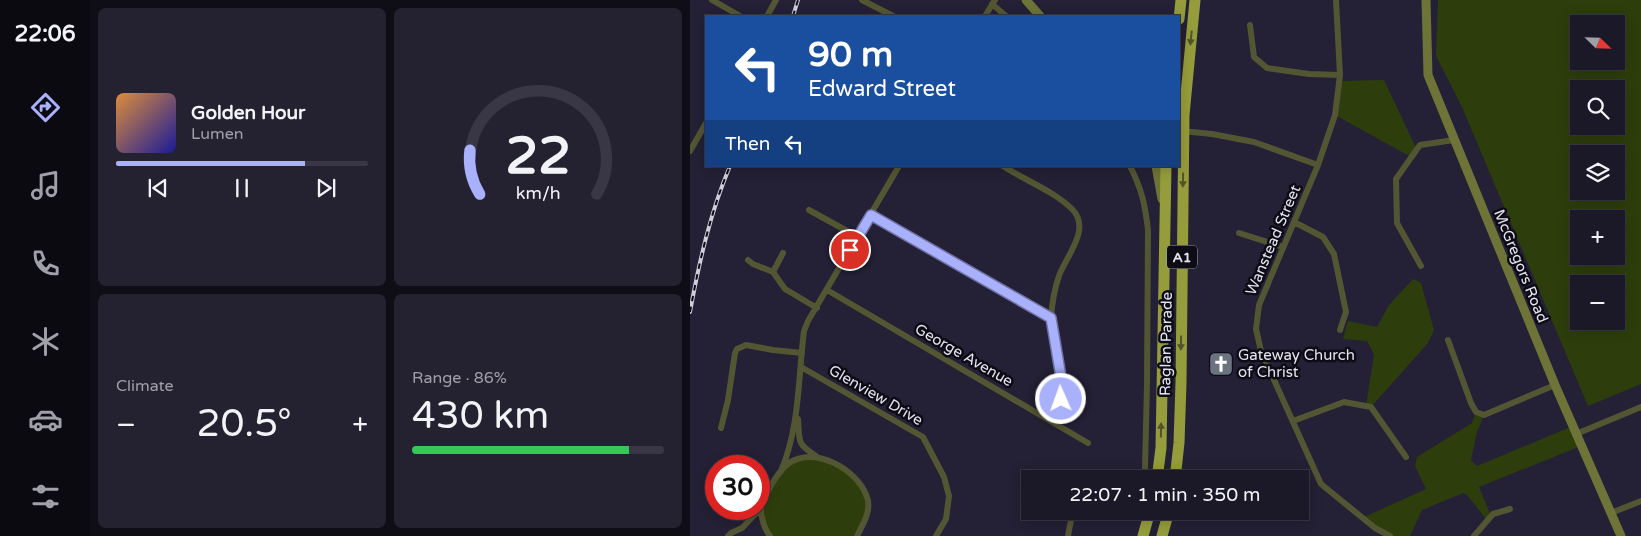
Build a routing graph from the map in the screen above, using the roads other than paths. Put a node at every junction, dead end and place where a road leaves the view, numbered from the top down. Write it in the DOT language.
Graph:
graph roads {
  1 [pos="712,0"];
  2 [pos="776,0"];
  3 [pos="862,0"];
  4 [pos="1026,0"];
  5 [pos="1181,0"];
  6 [pos="1195,0"];
  7 [pos="1336,0"];
  8 [pos="1426,0"];
  9 [pos="994,2"];
  10 [pos="738,15"];
  11 [pos="767,15"];
  12 [pos="889,15"];
  13 [pos="986,15"];
  14 [pos="1005,15"];
  15 [pos="1039,15"];
  16 [pos="1179,15"];
  17 [pos="1250,24"];
  18 [pos="1340,75"];
  19 [pos="705,125"];
  20 [pos="1181,131"];
  21 [pos="1454,140"];
  22 [pos="690,151"];
  23 [pos="1318,165"];
  24 [pos="898,167"];
  25 [pos="1005,167"];
  26 [pos="1131,167"];
  27 [pos="1156,167"];
  28 [pos="1166,167"];
  29 [pos="809,210"];
  30 [pos="871,215"];
  31 [pos="1294,222"];
  32 [pos="1239,233"];
  33 [pos="858,237"];
  34 [pos="1164,239"];
  35 [pos="1283,247"];
  36 [pos="783,253"];
  37 [pos="748,260"];
  38 [pos="1421,266"];
  39 [pos="773,272"];
  40 [pos="827,290"];
  41 [pos="816,308"];
  42 [pos="1051,318"];
  43 [pos="1340,330"];
  44 [pos="1448,340"];
  45 [pos="802,353"];
  46 [pos="801,367"];
  47 [pos="1181,383"];
  48 [pos="1148,384"];
  49 [pos="1162,384"];
  50 [pos="1555,385"];
  51 [pos="1641,406"];
  52 [pos="796,408"];
  53 [pos="1293,421"];
  54 [pos="1059,426"];
  55 [pos="721,428"];
  56 [pos="1576,434"];
  57 [pos="1088,443"];
  58 [pos="816,456"];
  59 [pos="1406,457"];
  60 [pos="1145,468"];
  61 [pos="1158,470"];
  62 [pos="1177,470"];
  63 [pos="781,471"];
  64 [pos="770,488"];
  65 [pos="1641,501"];
  66 [pos="1510,509"];
  67 [pos="1611,513"];
  68 [pos="750,520"];
  69 [pos="764,520"];
  70 [pos="1071,520"];
  71 [pos="1147,520"];
  72 [pos="1166,520"];
  73 [pos="728,536"];
  74 [pos="770,536"];
  75 [pos="857,536"];
  76 [pos="936,536"];
  77 [pos="1068,536"];
  78 [pos="1143,536"];
  79 [pos="1162,536"];
  80 [pos="1390,536"];
  81 [pos="1474,536"];
  82 [pos="1621,536"];
  1 -- 10 [label="street"];
  2 -- 11 [label="street"];
  3 -- 12 [label="street"];
  4 -- 15 [label="street"];
  5 -- 16 [label="highway"];
  6 -- 20 [label="highway, Raglan Parade / A1, one-way"];
  7 -- 18 [label="street, Wanstead Street"];
  8 -- 21 [label="street, McGregors Road"];
  9 -- 13 [label="street"];
  9 -- 14 [label="street"];
  17 -- 18 [label="street"];
  18 -- 23 [label="street, Wanstead Street"];
  19 -- 22 [label="street"];
  20 -- 23 [label="street"];
  20 -- 47 [label="highway, Raglan Parade / A1, one-way"];
  21 -- 38 [label="street"];
  21 -- 50 [label="street, McGregors Road"];
  23 -- 31 [label="street, Wanstead Street"];
  24 -- 30 [label="street"];
  25 -- 42 [label="street"];
  26 -- 48 [label="street, Raglan Parade"];
  27 -- 34 [label="street"];
  28 -- 34 [label="highway, Raglan Parade / A1"];
  29 -- 33 [label="street"];
  30 -- 33 [label="street"];
  30 -- 42 [label="street"];
  31 -- 35 [label="street, Wanstead Street"];
  31 -- 43 [label="street"];
  32 -- 35 [label="street"];
  33 -- 40 [label="street"];
  34 -- 49 [label="highway, Raglan Parade / A1"];
  35 -- 53 [label="street, Wanstead Street"];
  36 -- 39 [label="street"];
  37 -- 39 [label="street"];
  39 -- 41 [label="street"];
  40 -- 41 [label="street"];
  40 -- 54 [label="street, George Avenue"];
  41 -- 45 [label="street"];
  42 -- 54 [label="street"];
  44 -- 50 [label="street"];
  45 -- 46 [label="street"];
  45 -- 55 [label="street"];
  46 -- 52 [label="street"];
  46 -- 76 [label="street, Glenview Drive"];
  47 -- 49 [label="highway"];
  47 -- 62 [label="highway, Raglan Parade / A1"];
  48 -- 49 [label="street, Raglan Parade"];
  48 -- 60 [label="street, Raglan Parade"];
  61 -- 49 [label="highway, Raglan Parade / A1, one-way"];
  50 -- 56 [label="street, McGregors Road"];
  51 -- 56 [label="street"];
  52 -- 58 [label="street"];
  52 -- 63 [label="street"];
  53 -- 59 [label="street"];
  53 -- 80 [label="street, Wanstead Street"];
  54 -- 57 [label="street, George Avenue"];
  56 -- 67 [label="street, McGregors Road"];
  58 -- 63 [label="street"];
  58 -- 75 [label="street"];
  63 -- 64 [label="street"];
  65 -- 67 [label="street"];
  66 -- 81 [label="street"];
  67 -- 82 [label="street, McGregors Road"];
  68 -- 73 [label="street"];
  69 -- 74 [label="street"];
  70 -- 77 [label="street"];
  71 -- 78 [label="highway"];
  72 -- 79 [label="highway"];
}
